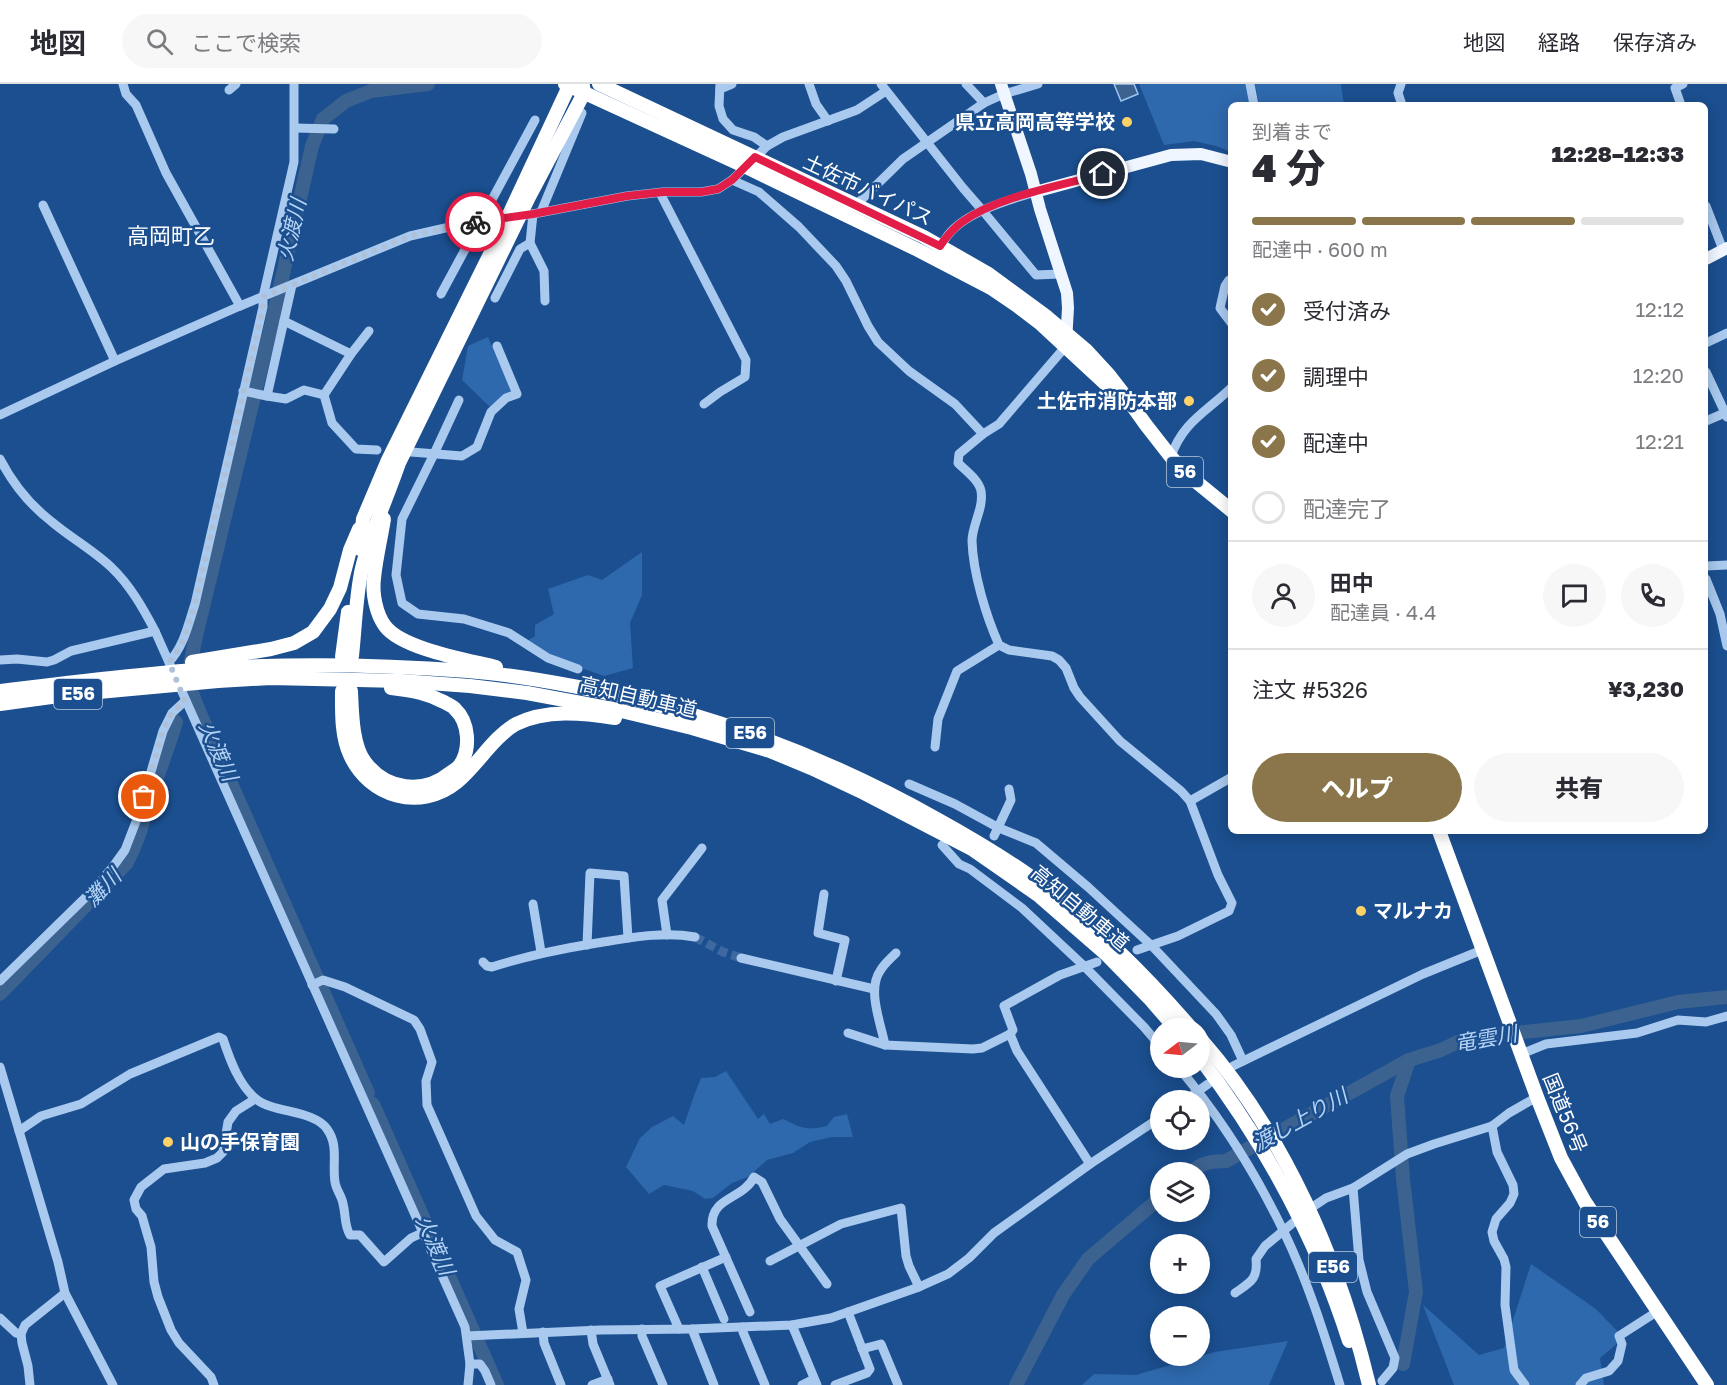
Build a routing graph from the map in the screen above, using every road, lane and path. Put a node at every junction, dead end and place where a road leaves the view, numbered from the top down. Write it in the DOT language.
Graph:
graph roads {
  1 [pos="123,84"];
  2 [pos="294,84"];
  3 [pos="568,84"];
  4 [pos="599,84"];
  5 [pos="732,84"];
  6 [pos="809,84"];
  7 [pos="966,84"];
  8 [pos="1038,84"];
  9 [pos="1250,84"];
  10 [pos="1401,84"];
  11 [pos="1683,84"];
  12 [pos="720,86"];
  13 [pos="884,87"];
  14 [pos="584,89"];
  15 [pos="1003,89"];
  16 [pos="1253,102"];
  17 [pos="1401,102"];
  18 [pos="1680,102"];
  19 [pos="984,103"];
  20 [pos="582,113"];
  21 [pos="535,120"];
  22 [pos="828,120"];
  23 [pos="295,128"];
  24 [pos="334,129"];
  25 [pos="927,142"];
  26 [pos="766,146"];
  27 [pos="1228,161"];
  28 [pos="750,162"];
  29 [pos="732,180"];
  30 [pos="1035,192"];
  31 [pos="660,193"];
  32 [pos="523,197"];
  33 [pos="856,205"];
  34 [pos="44,206"];
  35 [pos="983,211"];
  36 [pos="1708,211"];
  37 [pos="537,213"];
  38 [pos="479,222"];
  39 [pos="505,235"];
  40 [pos="530,243"];
  41 [pos="1725,249"];
  42 [pos="937,252"];
  43 [pos="1708,258"];
  44 [pos="1060,274"];
  45 [pos="1228,282"];
  46 [pos="289,286"];
  47 [pos="441,294"];
  48 [pos="265,296"];
  49 [pos="495,298"];
  50 [pos="544,301"];
  51 [pos="240,306"];
  52 [pos="1228,319"];
  53 [pos="284,321"];
  54 [pos="369,331"];
  55 [pos="1727,333"];
  56 [pos="1067,340"];
  57 [pos="1708,342"];
  58 [pos="497,346"];
  59 [pos="351,354"];
  60 [pos="115,361"];
  61 [pos="1708,376"];
  62 [pos="1228,391"];
  63 [pos="245,392"];
  64 [pos="324,395"];
  65 [pos="265,396"];
  66 [pos="459,400"];
  67 [pos="704,404"];
  68 [pos="1726,414"];
  69 [pos="0,415"];
  70 [pos="1708,420"];
  71 [pos="983,434"];
  72 [pos="377,450"];
  73 [pos="411,452"];
  74 [pos="434,454"];
  75 [pos="1171,457"];
  76 [pos="0,459"];
  77 [pos="386,502"];
  78 [pos="1228,508"];
  79 [pos="363,519"];
  80 [pos="1727,565"];
  81 [pos="1708,566"];
  82 [pos="1708,583"];
  83 [pos="155,631"];
  84 [pos="999,645"];
  85 [pos="1727,646"];
  86 [pos="0,660"];
  87 [pos="169,662"];
  88 [pos="220,669"];
  89 [pos="578,669"];
  90 [pos="155,676"];
  91 [pos="530,678"];
  92 [pos="332,679"];
  93 [pos="0,691"];
  94 [pos="185,701"];
  95 [pos="0,704"];
  96 [pos="935,747"];
  97 [pos="770,751"];
  98 [pos="1228,779"];
  99 [pos="909,784"];
  100 [pos="1009,789"];
  101 [pos="1191,801"];
  102 [pos="997,832"];
  103 [pos="1440,834"];
  104 [pos="942,845"];
  105 [pos="702,848"];
  106 [pos="978,861"];
  107 [pos="970,869"];
  108 [pos="824,894"];
  109 [pos="533,904"];
  110 [pos="667,935"];
  111 [pos="695,937"];
  112 [pos="628,938"];
  113 [pos="587,945"];
  114 [pos="1152,946"];
  115 [pos="1137,950"];
  116 [pos="1482,950"];
  117 [pos="541,952"];
  118 [pos="896,953"];
  119 [pos="741,958"];
  120 [pos="483,962"];
  121 [pos="1097,962"];
  122 [pos="1084,966"];
  123 [pos="0,981"];
  124 [pos="836,981"];
  125 [pos="312,985"];
  126 [pos="874,989"];
  127 [pos="1727,1016"];
  128 [pos="1166,1018"];
  129 [pos="1183,1018"];
  130 [pos="848,1033"];
  131 [pos="1010,1034"];
  132 [pos="1150,1035"];
  133 [pos="885,1045"];
  134 [pos="1519,1049"];
  135 [pos="1210,1051"];
  136 [pos="1243,1062"];
  137 [pos="1233,1066"];
  138 [pos="0,1067"];
  139 [pos="1210,1070"];
  140 [pos="1187,1078"];
  141 [pos="1208,1084"];
  142 [pos="1197,1090"];
  143 [pos="1199,1090"];
  144 [pos="1537,1097"];
  145 [pos="255,1099"];
  146 [pos="1210,1108"];
  147 [pos="1255,1123"];
  148 [pos="1150,1124"];
  149 [pos="1492,1126"];
  150 [pos="19,1131"];
  151 [pos="1275,1158"];
  152 [pos="1090,1164"];
  153 [pos="1353,1188"];
  154 [pos="1314,1206"];
  155 [pos="1294,1222"];
  156 [pos="1283,1231"];
  157 [pos="423,1233"];
  158 [pos="800,1246"];
  159 [pos="726,1257"];
  160 [pos="770,1261"];
  161 [pos="702,1268"];
  162 [pos="827,1284"];
  163 [pos="919,1287"];
  164 [pos="65,1293"];
  165 [pos="1234,1293"];
  166 [pos="1658,1311"];
  167 [pos="750,1312"];
  168 [pos="848,1312"];
  169 [pos="0,1318"];
  170 [pos="724,1319"];
  171 [pos="792,1325"];
  172 [pos="743,1327"];
  173 [pos="642,1329"];
  174 [pos="679,1329"];
  175 [pos="692,1329"];
  176 [pos="591,1330"];
  177 [pos="543,1332"];
  178 [pos="523,1333"];
  179 [pos="21,1334"];
  180 [pos="473,1336"];
  181 [pos="862,1349"];
  182 [pos="470,1364"];
  183 [pos="609,1382"];
  184 [pos="815,1382"];
  185 [pos="1376,1383"];
  186 [pos="30,1385"];
  187 [pos="113,1385"];
  188 [pos="214,1385"];
  189 [pos="468,1385"];
  190 [pos="491,1385"];
  191 [pos="561,1385"];
  192 [pos="592,1385"];
  193 [pos="663,1385"];
  194 [pos="714,1385"];
  195 [pos="765,1385"];
  196 [pos="802,1385"];
  197 [pos="835,1385"];
  198 [pos="898,1385"];
  199 [pos="1340,1385"];
  200 [pos="1362,1385"];
  201 [pos="1525,1385"];
  202 [pos="1580,1385"];
  203 [pos="1707,1385"];
  1 -- 51 [label="street"];
  2 -- 23 [label="street"];
  3 -- 14 [label="highway, 土佐市バイパス / 56"];
  3 -- 32 [label="highway"];
  4 -- 28 [label="highway, 土佐市バイパス / 56"];
  5 -- 12 [label="street"];
  6 -- 22 [label="street"];
  7 -- 19 [label="street"];
  8 -- 15 [label="street"];
  9 -- 16 [label="street"];
  10 -- 17 [label="street"];
  11 -- 18 [label="street"];
  12 -- 26 [label="street"];
  13 -- 22 [label="street"];
  13 -- 25 [label="street"];
  14 -- 28 [label="highway, 土佐市バイパス / 56"];
  14 -- 32 [label="highway"];
  15 -- 19 [label="street"];
  15 -- 30 [label="main road"];
  19 -- 25 [label="street"];
  20 -- 37 [label="street"];
  21 -- 38 [label="street"];
  22 -- 26 [label="street"];
  23 -- 24 [label="street"];
  23 -- 48 [label="street"];
  25 -- 33 [label="street"];
  25 -- 35 [label="street"];
  26 -- 28 [label="street"];
  27 -- 30 [label="main road"];
  28 -- 29 [label="street"];
  28 -- 33 [label="highway, 土佐市バイパス / 56"];
  28 -- 42 [label="highway, 土佐市バイパス / 56"];
  29 -- 31 [label="street"];
  29 -- 71 [label="street"];
  30 -- 35 [label="street"];
  30 -- 44 [label="main road"];
  31 -- 37 [label="street"];
  31 -- 67 [label="street"];
  32 -- 39 [label="highway"];
  33 -- 42 [label="highway, 土佐市バイパス / 56"];
  34 -- 60 [label="street"];
  35 -- 42 [label="street"];
  35 -- 44 [label="street"];
  36 -- 41 [label="street"];
  37 -- 38 [label="street"];
  37 -- 40 [label="street"];
  38 -- 46 [label="street"];
  38 -- 47 [label="street"];
  39 -- 77 [label="highway"];
  39 -- 79 [label="highway"];
  40 -- 49 [label="street"];
  40 -- 50 [label="street"];
  41 -- 43 [label="main road"];
  42 -- 56 [label="highway, 土佐市バイパス / 56"];
  44 -- 56 [label="main road"];
  45 -- 52 [label="street"];
  46 -- 48 [label="street"];
  46 -- 53 [label="street"];
  48 -- 51 [label="street"];
  48 -- 63 [label="street"];
  51 -- 60 [label="street"];
  53 -- 59 [label="street"];
  53 -- 65 [label="street"];
  54 -- 59 [label="street"];
  55 -- 57 [label="street"];
  56 -- 71 [label="street"];
  56 -- 75 [label="highway, 土佐市バイパス / 56"];
  58 -- 74 [label="street"];
  59 -- 64 [label="street"];
  60 -- 69 [label="street"];
  61 -- 68 [label="street"];
  62 -- 75 [label="street"];
  63 -- 65 [label="street"];
  63 -- 87 [label="street"];
  64 -- 65 [label="street"];
  64 -- 72 [label="street"];
  66 -- 74 [label="street"];
  68 -- 70 [label="street"];
  71 -- 84 [label="street"];
  73 -- 74 [label="street"];
  74 -- 89 [label="street"];
  75 -- 78 [label="highway, 56"];
  76 -- 83 [label="street"];
  77 -- 79 [label="highway"];
  77 -- 91 [label="highway"];
  79 -- 88 [label="highway"];
  80 -- 81 [label="street"];
  82 -- 85 [label="street"];
  83 -- 86 [label="street"];
  83 -- 87 [label="street"];
  84 -- 96 [label="street"];
  84 -- 101 [label="street"];
  87 -- 94 [label="street"];
  88 -- 90 [label="highway"];
  88 -- 90 [label="highway, 高知自動車道 / E56"];
  88 -- 91 [label="highway, 高知自動車道 / E56"];
  88 -- 92 [label="highway, 高知自動車道 / E56"];
  90 -- 93 [label="highway, E56"];
  90 -- 95 [label="highway, 高知自動車道 / E56"];
  91 -- 129 [label="highway, 高知自動車道 / E56"];
  92 -- 97 [label="highway, 高知自動車道 / E56"];
  92 -- 97 [label="highway"];
  94 -- 123 [label="street"];
  94 -- 125 [label="street"];
  97 -- 128 [label="highway, 高知自動車道 / E56"];
  98 -- 101 [label="street"];
  99 -- 102 [label="street"];
  100 -- 102 [label="street"];
  101 -- 114 [label="street"];
  102 -- 114 [label="street"];
  103 -- 116 [label="highway, 国道56号 / 56"];
  104 -- 107 [label="street"];
  105 -- 110 [label="street"];
  106 -- 107 [label="street"];
  107 -- 122 [label="street"];
  108 -- 124 [label="street"];
  109 -- 117 [label="street"];
  110 -- 111 [label="street"];
  110 -- 112 [label="street"];
  112 -- 113 [label="street"];
  112 -- 113 [label="street"];
  113 -- 117 [label="street"];
  114 -- 115 [label="street"];
  114 -- 136 [label="street"];
  116 -- 134 [label="highway, 国道56号 / 56"];
  116 -- 136 [label="street"];
  117 -- 120 [label="street"];
  118 -- 126 [label="street"];
  119 -- 124 [label="street"];
  121 -- 122 [label="street"];
  122 -- 131 [label="street"];
  122 -- 132 [label="street"];
  124 -- 126 [label="street"];
  125 -- 157 [label="street"];
  125 -- 178 [label="street"];
  126 -- 133 [label="street"];
  127 -- 134 [label="street"];
  130 -- 133 [label="street"];
  131 -- 133 [label="street"];
  131 -- 152 [label="street"];
  134 -- 144 [label="highway, 国道56号 / 56"];
  135 -- 147 [label="highway, E56"];
  136 -- 137 [label="street"];
  138 -- 150 [label="street"];
  139 -- 147 [label="highway, E56"];
  140 -- 142 [label="street"];
  141 -- 143 [label="street"];
  144 -- 149 [label="street"];
  144 -- 166 [label="highway, 国道56号 / 56"];
  145 -- 150 [label="street"];
  145 -- 157 [label="street"];
  145 -- 188 [label="street"];
  146 -- 156 [label="street"];
  147 -- 151 [label="highway, E56"];
  148 -- 152 [label="street"];
  149 -- 153 [label="street"];
  149 -- 201 [label="street"];
  150 -- 164 [label="street"];
  151 -- 185 [label="highway, E56"];
  151 -- 200 [label="highway, E56"];
  152 -- 163 [label="street"];
  153 -- 154 [label="street"];
  153 -- 185 [label="street"];
  155 -- 156 [label="street"];
  156 -- 165 [label="street"];
  156 -- 199 [label="street"];
  157 -- 180 [label="street"];
  158 -- 159 [label="street"];
  158 -- 160 [label="street"];
  158 -- 162 [label="street"];
  158 -- 163 [label="street"];
  159 -- 161 [label="street"];
  159 -- 167 [label="street"];
  161 -- 170 [label="street"];
  161 -- 174 [label="street"];
  163 -- 168 [label="street"];
  164 -- 179 [label="street"];
  164 -- 187 [label="street"];
  166 -- 202 [label="street"];
  166 -- 203 [label="highway, 国道56号 / 56"];
  168 -- 171 [label="street"];
  168 -- 181 [label="street"];
  169 -- 179 [label="street"];
  171 -- 172 [label="street"];
  171 -- 184 [label="street"];
  172 -- 175 [label="street"];
  172 -- 195 [label="street"];
  173 -- 174 [label="street"];
  173 -- 176 [label="street"];
  173 -- 193 [label="street"];
  174 -- 175 [label="street"];
  175 -- 194 [label="street"];
  176 -- 177 [label="street"];
  176 -- 183 [label="street"];
  177 -- 178 [label="street"];
  177 -- 191 [label="street"];
  178 -- 180 [label="street"];
  179 -- 186 [label="street"];
  180 -- 182 [label="street"];
  181 -- 197 [label="street"];
  181 -- 198 [label="street"];
  182 -- 189 [label="street"];
  182 -- 190 [label="street"];
  183 -- 192 [label="street"];
  184 -- 196 [label="street"];
}
